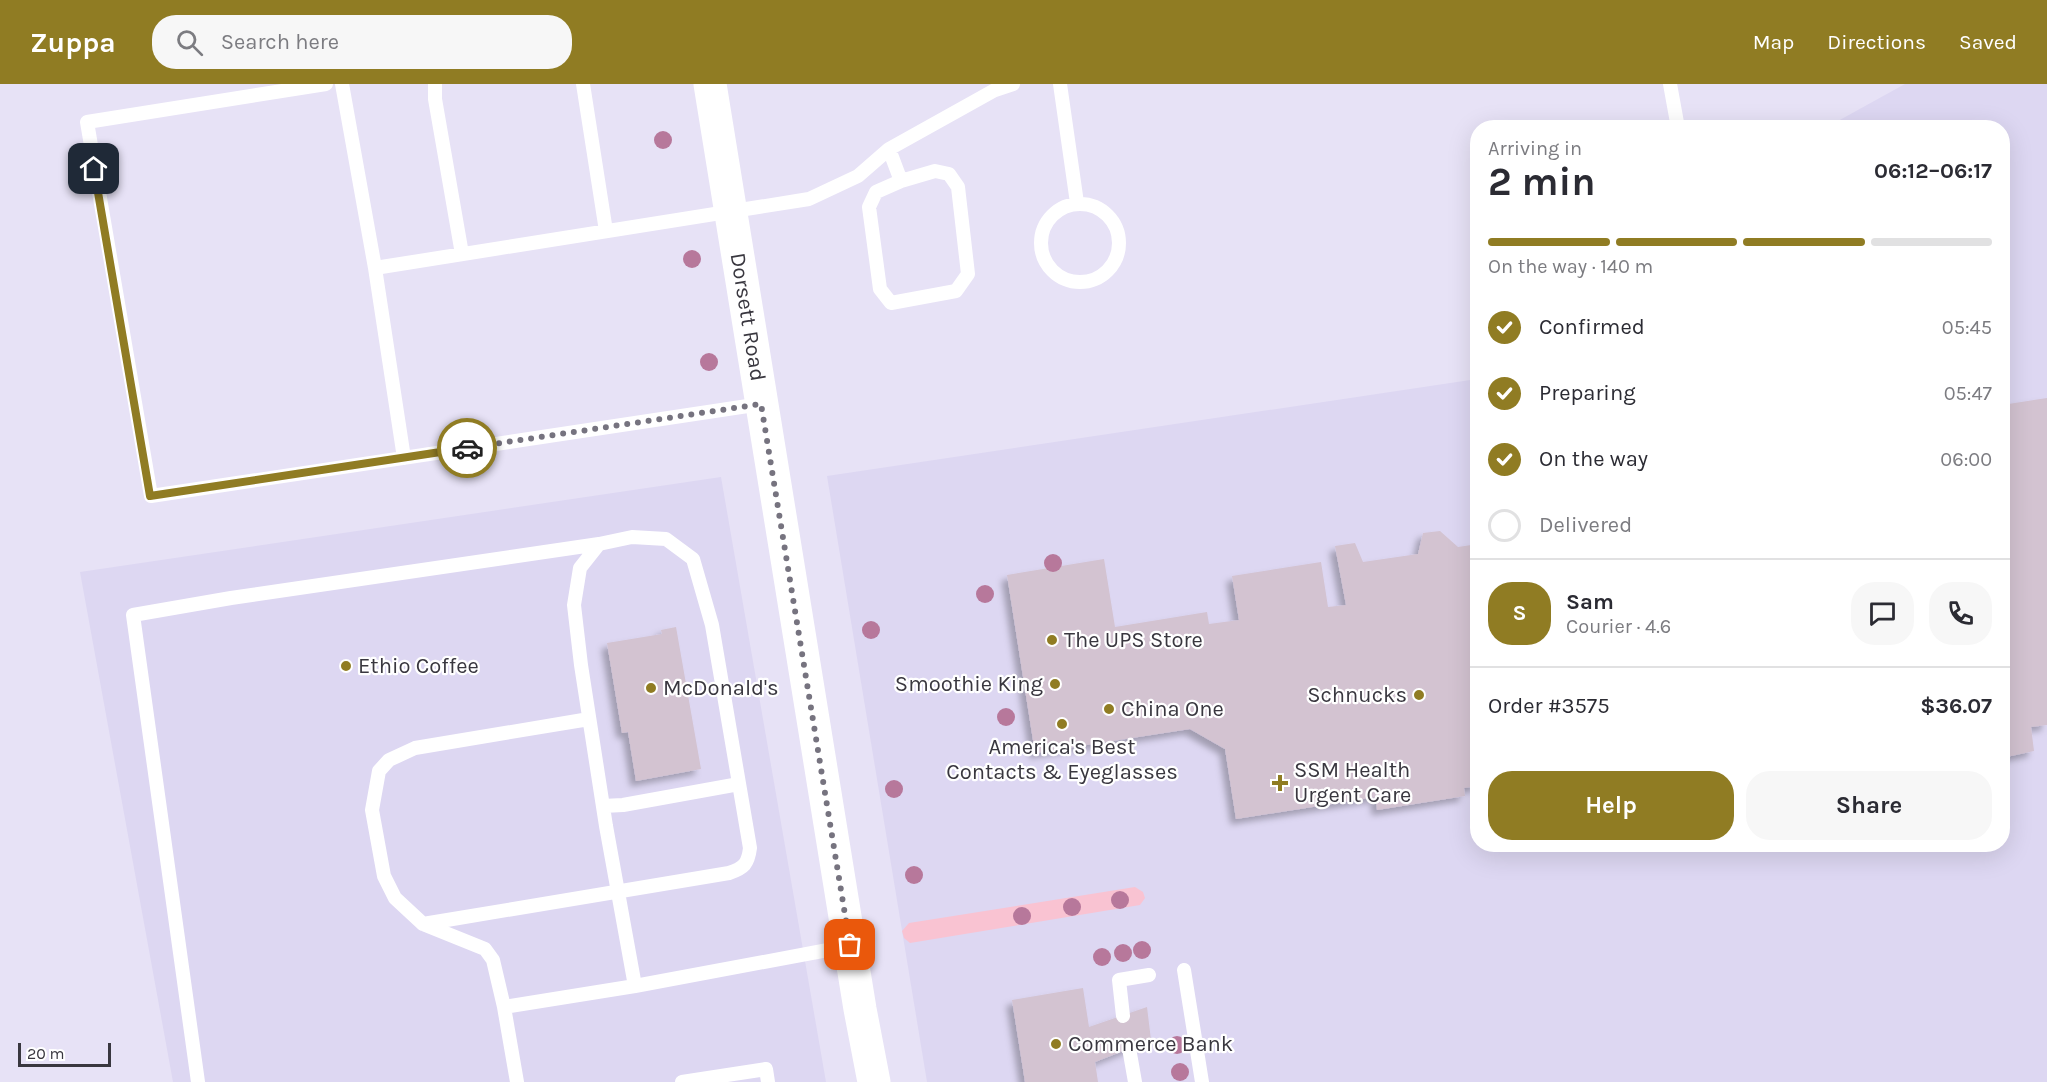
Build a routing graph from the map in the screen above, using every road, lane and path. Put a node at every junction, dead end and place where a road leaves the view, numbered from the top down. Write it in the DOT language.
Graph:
graph roads {
  1 [pos="326,84"];
  2 [pos="342,84"];
  3 [pos="435,84"];
  4 [pos="583,84"];
  5 [pos="710,84"];
  6 [pos="1013,84"];
  7 [pos="1060,84"];
  8 [pos="1670,84"];
  9 [pos="1677,120"];
  10 [pos="889,149"];
  11 [pos="901,181"];
  12 [pos="1077,203"];
  13 [pos="731,213"];
  14 [pos="606,231"];
  15 [pos="462,254"];
  16 [pos="375,268"];
  17 [pos="761,404"];
  18 [pos="404,458"];
  19 [pos="599,544"];
  20 [pos="589,719"];
  21 [pos="739,784"];
  22 [pos="603,806"];
  23 [pos="618,892"];
  24 [pos="423,924"];
  25 [pos="850,945"];
  26 [pos="1184,970"];
  27 [pos="1149,975"];
  28 [pos="635,986"];
  29 [pos="504,1007"];
  30 [pos="1124,1016"];
  31 [pos="1129,1048"];
  32 [pos="198,1082"];
  33 [pos="517,1082"];
  34 [pos="682,1082"];
  35 [pos="768,1082"];
  36 [pos="874,1082"];
  37 [pos="1136,1082"];
  38 [pos="1202,1082"];
  1 -- 18 [label="lane"];
  2 -- 16 [label="lane"];
  3 -- 15 [label="lane"];
  4 -- 14 [label="lane"];
  5 -- 13 [label="main road, Dorsett Road"];
  6 -- 10 [label="lane"];
  7 -- 12 [label="lane"];
  8 -- 9 [label="lane"];
  10 -- 11 [label="lane"];
  10 -- 13 [label="lane"];
  11 -- 11 [label="lane"];
  12 -- 12 [label="lane"];
  13 -- 14 [label="lane"];
  13 -- 17 [label="main road, Dorsett Road"];
  14 -- 15 [label="lane"];
  15 -- 16 [label="lane"];
  16 -- 18 [label="lane"];
  17 -- 18 [label="lane"];
  17 -- 25 [label="main road, Dorsett Road"];
  19 -- 20 [label="lane"];
  19 -- 21 [label="lane"];
  19 -- 32 [label="lane"];
  20 -- 22 [label="lane"];
  20 -- 24 [label="lane"];
  21 -- 22 [label="lane"];
  21 -- 23 [label="lane"];
  22 -- 23 [label="lane"];
  23 -- 24 [label="lane"];
  23 -- 28 [label="lane"];
  24 -- 29 [label="lane"];
  25 -- 28 [label="lane"];
  25 -- 36 [label="main road, Dorsett Road"];
  26 -- 38 [label="lane"];
  27 -- 30 [label="lane"];
  28 -- 29 [label="lane"];
  29 -- 33 [label="lane"];
  31 -- 37 [label="lane"];
  34 -- 35 [label="lane"];
}
